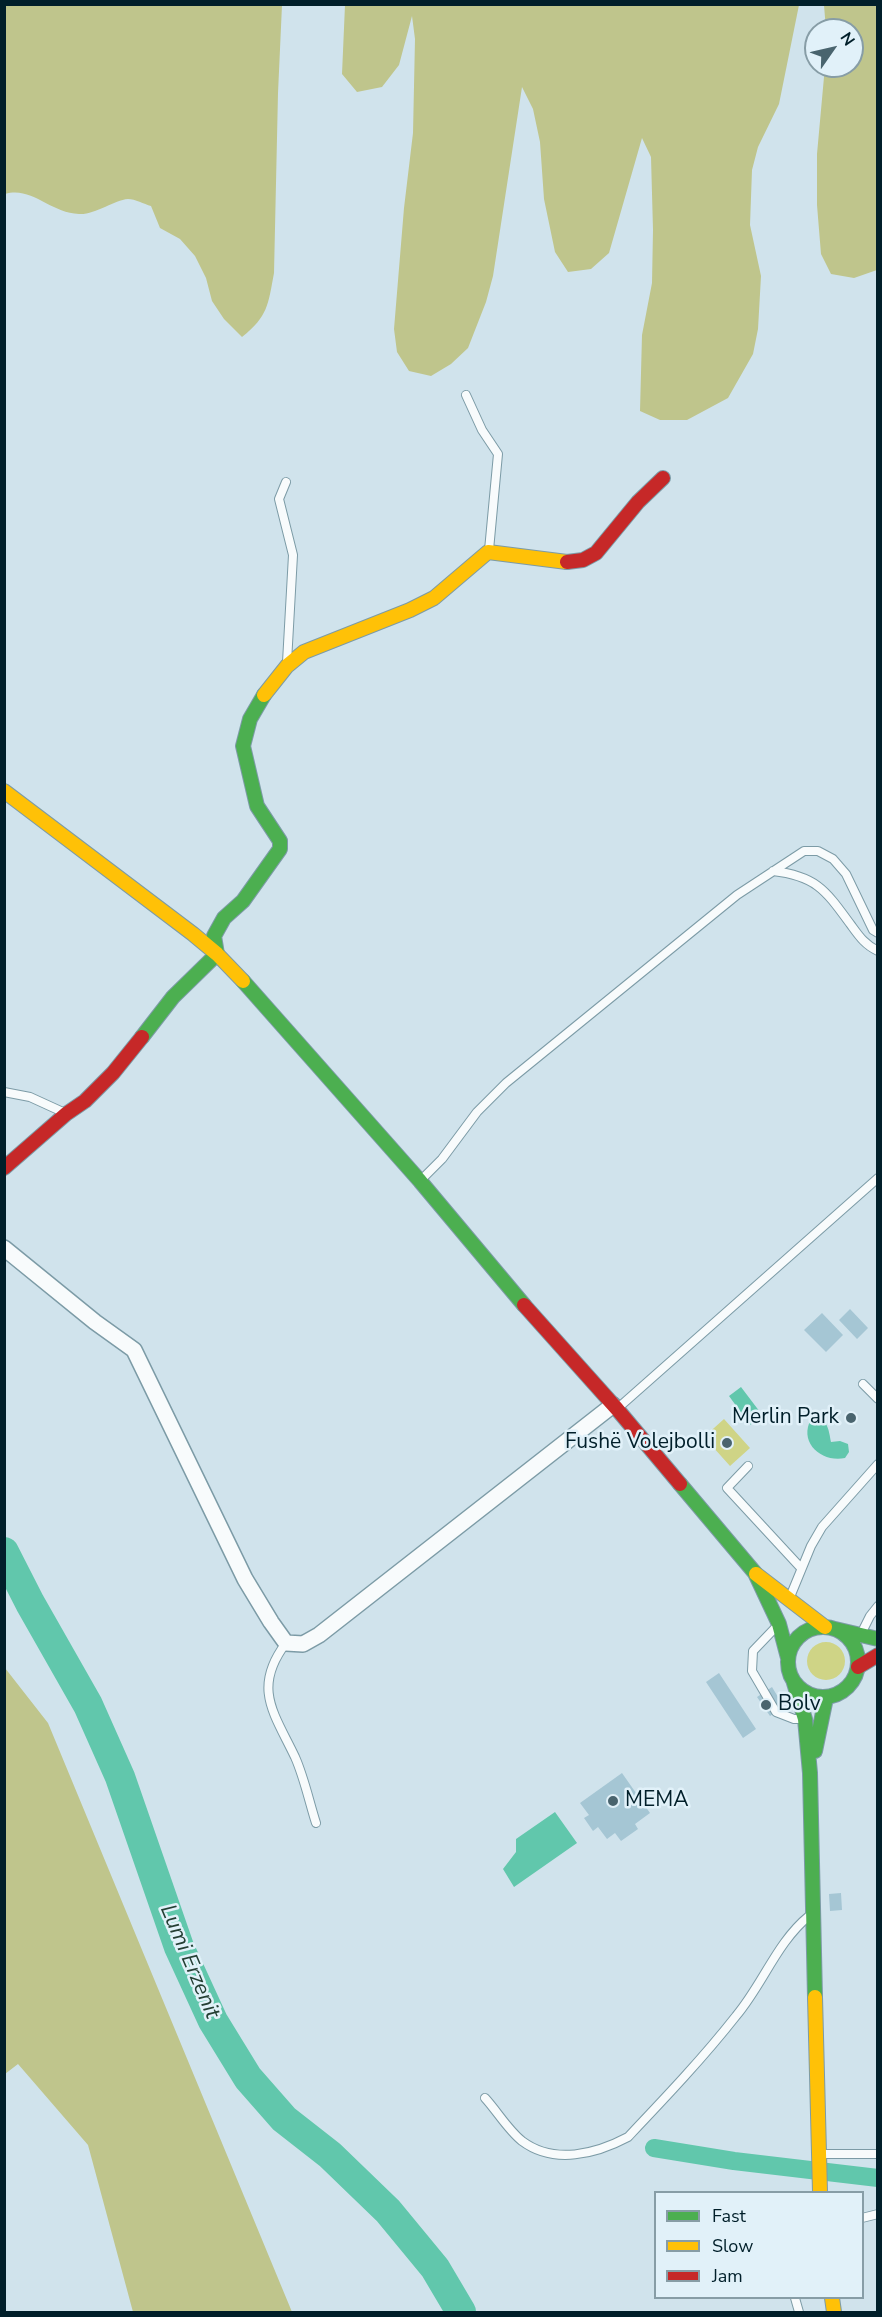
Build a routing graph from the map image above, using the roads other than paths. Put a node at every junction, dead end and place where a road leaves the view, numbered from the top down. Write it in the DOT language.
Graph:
graph roads {
  1 [pos="466,395"];
  2 [pos="663,478"];
  3 [pos="286,482"];
  4 [pos="488,552"];
  5 [pos="287,666"];
  6 [pos="4,791"];
  7 [pos="773,871"];
  8 [pos="878,933"];
  9 [pos="878,951"];
  10 [pos="217,954"];
  11 [pos="4,1092"];
  12 [pos="66,1114"];
  13 [pos="4,1168"];
  14 [pos="878,1178"];
  15 [pos="420,1181"];
  16 [pos="4,1248"];
  17 [pos="863,1384"];
  18 [pos="878,1399"];
  19 [pos="615,1407"];
  20 [pos="878,1464"];
  21 [pos="748,1466"];
  22 [pos="801,1568"];
  23 [pos="755,1574"];
  24 [pos="789,1598"];
  25 [pos="878,1606"];
  26 [pos="779,1624"];
  27 [pos="830,1628"];
  28 [pos="861,1635"];
  29 [pos="878,1639"];
  30 [pos="286,1643"];
  31 [pos="878,1655"];
  32 [pos="788,1658"];
  33 [pos="858,1667"];
  34 [pos="794,1683"];
  35 [pos="826,1698"];
  36 [pos="805,1719"];
  37 [pos="810,1773"];
  38 [pos="316,1823"];
  39 [pos="813,1913"];
  40 [pos="485,2098"];
  41 [pos="878,2154"];
  42 [pos="818,2158"];
  43 [pos="820,2191"];
  1 -- 4 [label="lane"];
  2 -- 4 [label="main road"];
  3 -- 5 [label="lane"];
  4 -- 5 [label="main road"];
  5 -- 10 [label="main road"];
  6 -- 10 [label="main road"];
  7 -- 8 [label="lane"];
  7 -- 9 [label="lane"];
  7 -- 15 [label="lane"];
  10 -- 12 [label="main road"];
  10 -- 15 [label="main road"];
  11 -- 12 [label="lane"];
  12 -- 13 [label="main road"];
  14 -- 19 [label="lane"];
  15 -- 19 [label="main road"];
  16 -- 30 [label="street"];
  17 -- 18 [label="lane"];
  19 -- 23 [label="main road"];
  19 -- 30 [label="street"];
  20 -- 22 [label="lane"];
  21 -- 22 [label="lane"];
  22 -- 24 [label="lane"];
  23 -- 24 [label="main road"];
  23 -- 26 [label="main road"];
  24 -- 27 [label="main road"];
  25 -- 28 [label="lane"];
  26 -- 32 [label="main road"];
  26 -- 36 [label="lane"];
  27 -- 28 [label="main road"];
  27 -- 32 [label="main road"];
  27 -- 33 [label="main road"];
  28 -- 29 [label="main road"];
  30 -- 38 [label="lane"];
  31 -- 33 [label="main road"];
  32 -- 34 [label="main road"];
  33 -- 35 [label="main road"];
  34 -- 35 [label="main road"];
  34 -- 36 [label="main road"];
  35 -- 37 [label="main road"];
  36 -- 37 [label="main road"];
  37 -- 39 [label="main road"];
  39 -- 40 [label="lane"];
  39 -- 42 [label="main road"];
  41 -- 42 [label="lane"];
  42 -- 43 [label="main road"];
}
